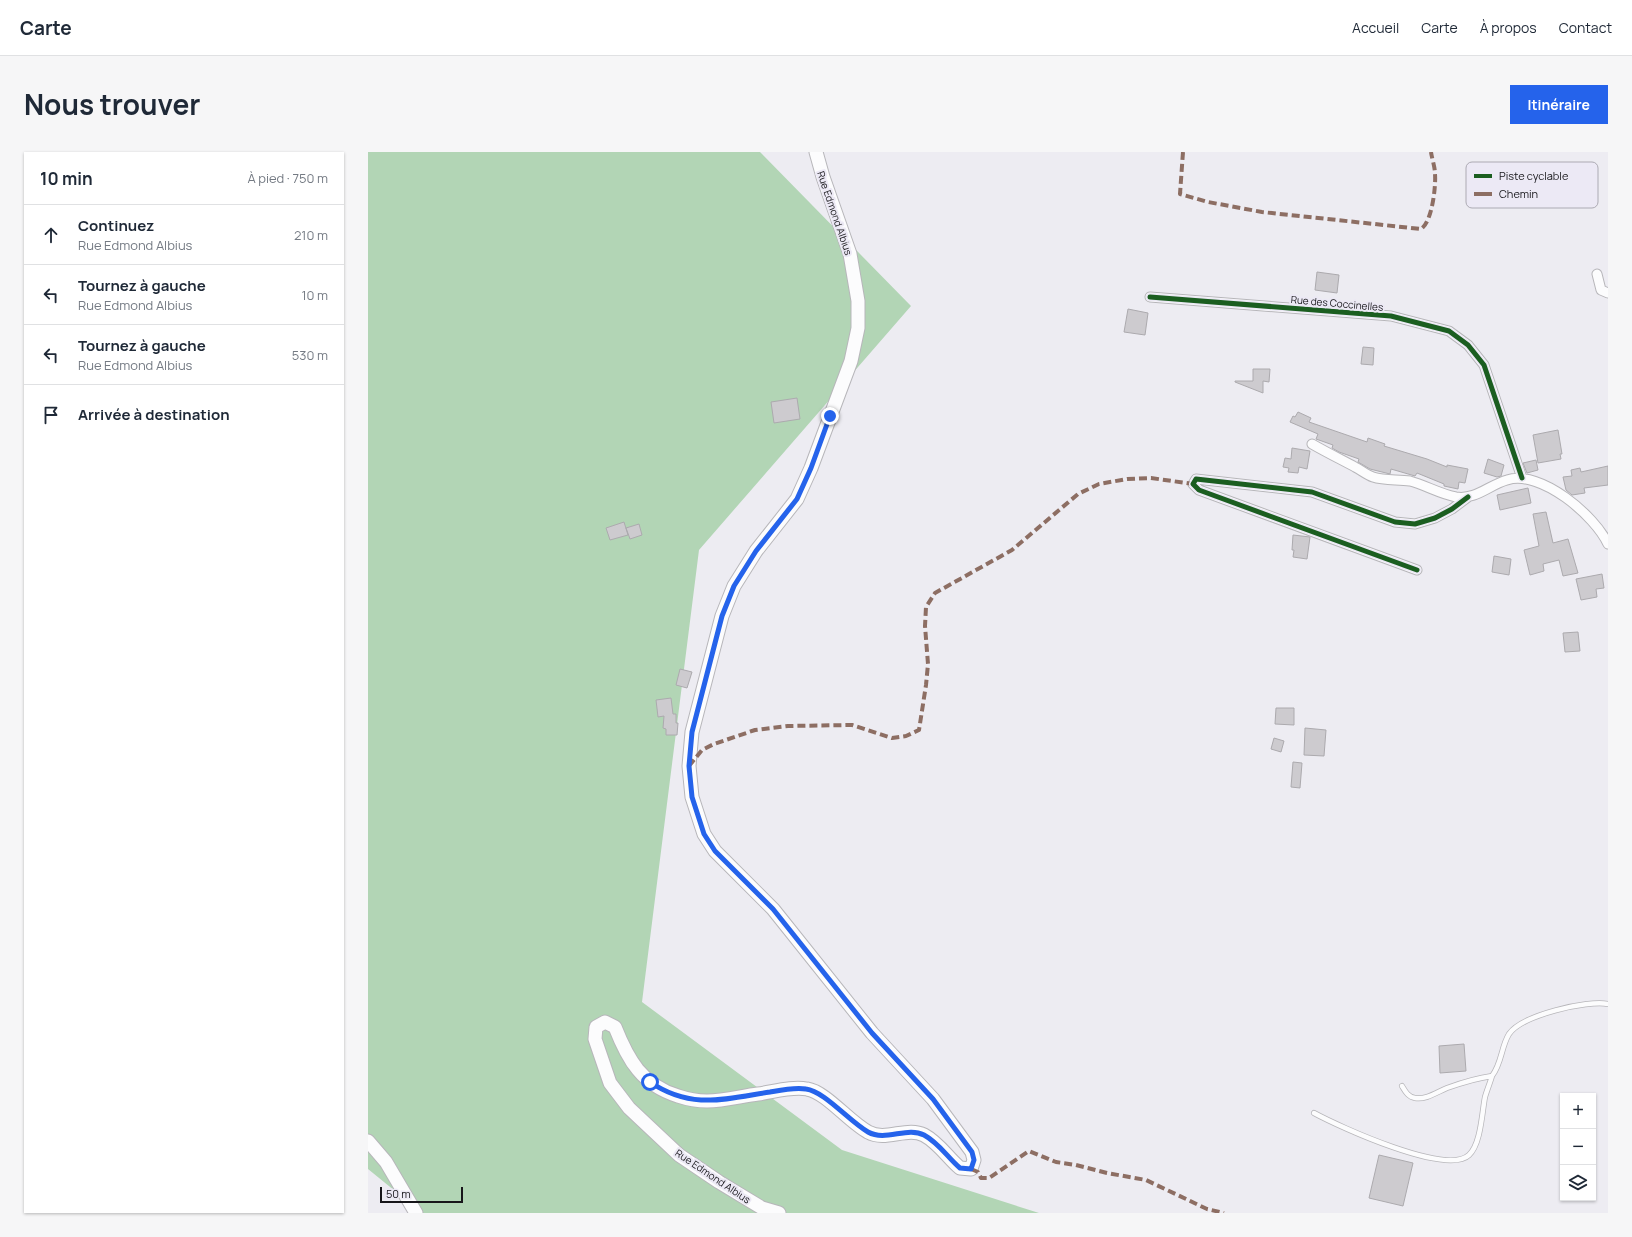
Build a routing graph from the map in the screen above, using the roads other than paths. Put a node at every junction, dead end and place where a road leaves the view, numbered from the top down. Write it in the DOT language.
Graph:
graph roads {
  1 [pos="816,152"];
  2 [pos="1596,274"];
  3 [pos="1608,293"];
  4 [pos="1150,297"];
  5 [pos="1312,444"];
  6 [pos="1522,478"];
  7 [pos="1468,497"];
  8 [pos="1608,544"];
  9 [pos="1417,570"];
  10 [pos="1608,1004"];
  11 [pos="1492,1076"];
  12 [pos="1402,1086"];
  13 [pos="1314,1114"];
  14 [pos="368,1141"];
  15 [pos="416,1213"];
  16 [pos="779,1213"];
  1 -- 16 [label="main road, Rue Edmond Albius"];
  2 -- 3 [label="street"];
  4 -- 6 [label="street, Rue des Coccinelles"];
  5 -- 7 [label="street"];
  6 -- 7 [label="street"];
  6 -- 8 [label="street"];
  7 -- 9 [label="street"];
  10 -- 11 [label="lane"];
  11 -- 12 [label="lane"];
  11 -- 13 [label="lane"];
  14 -- 15 [label="main road"];
}
